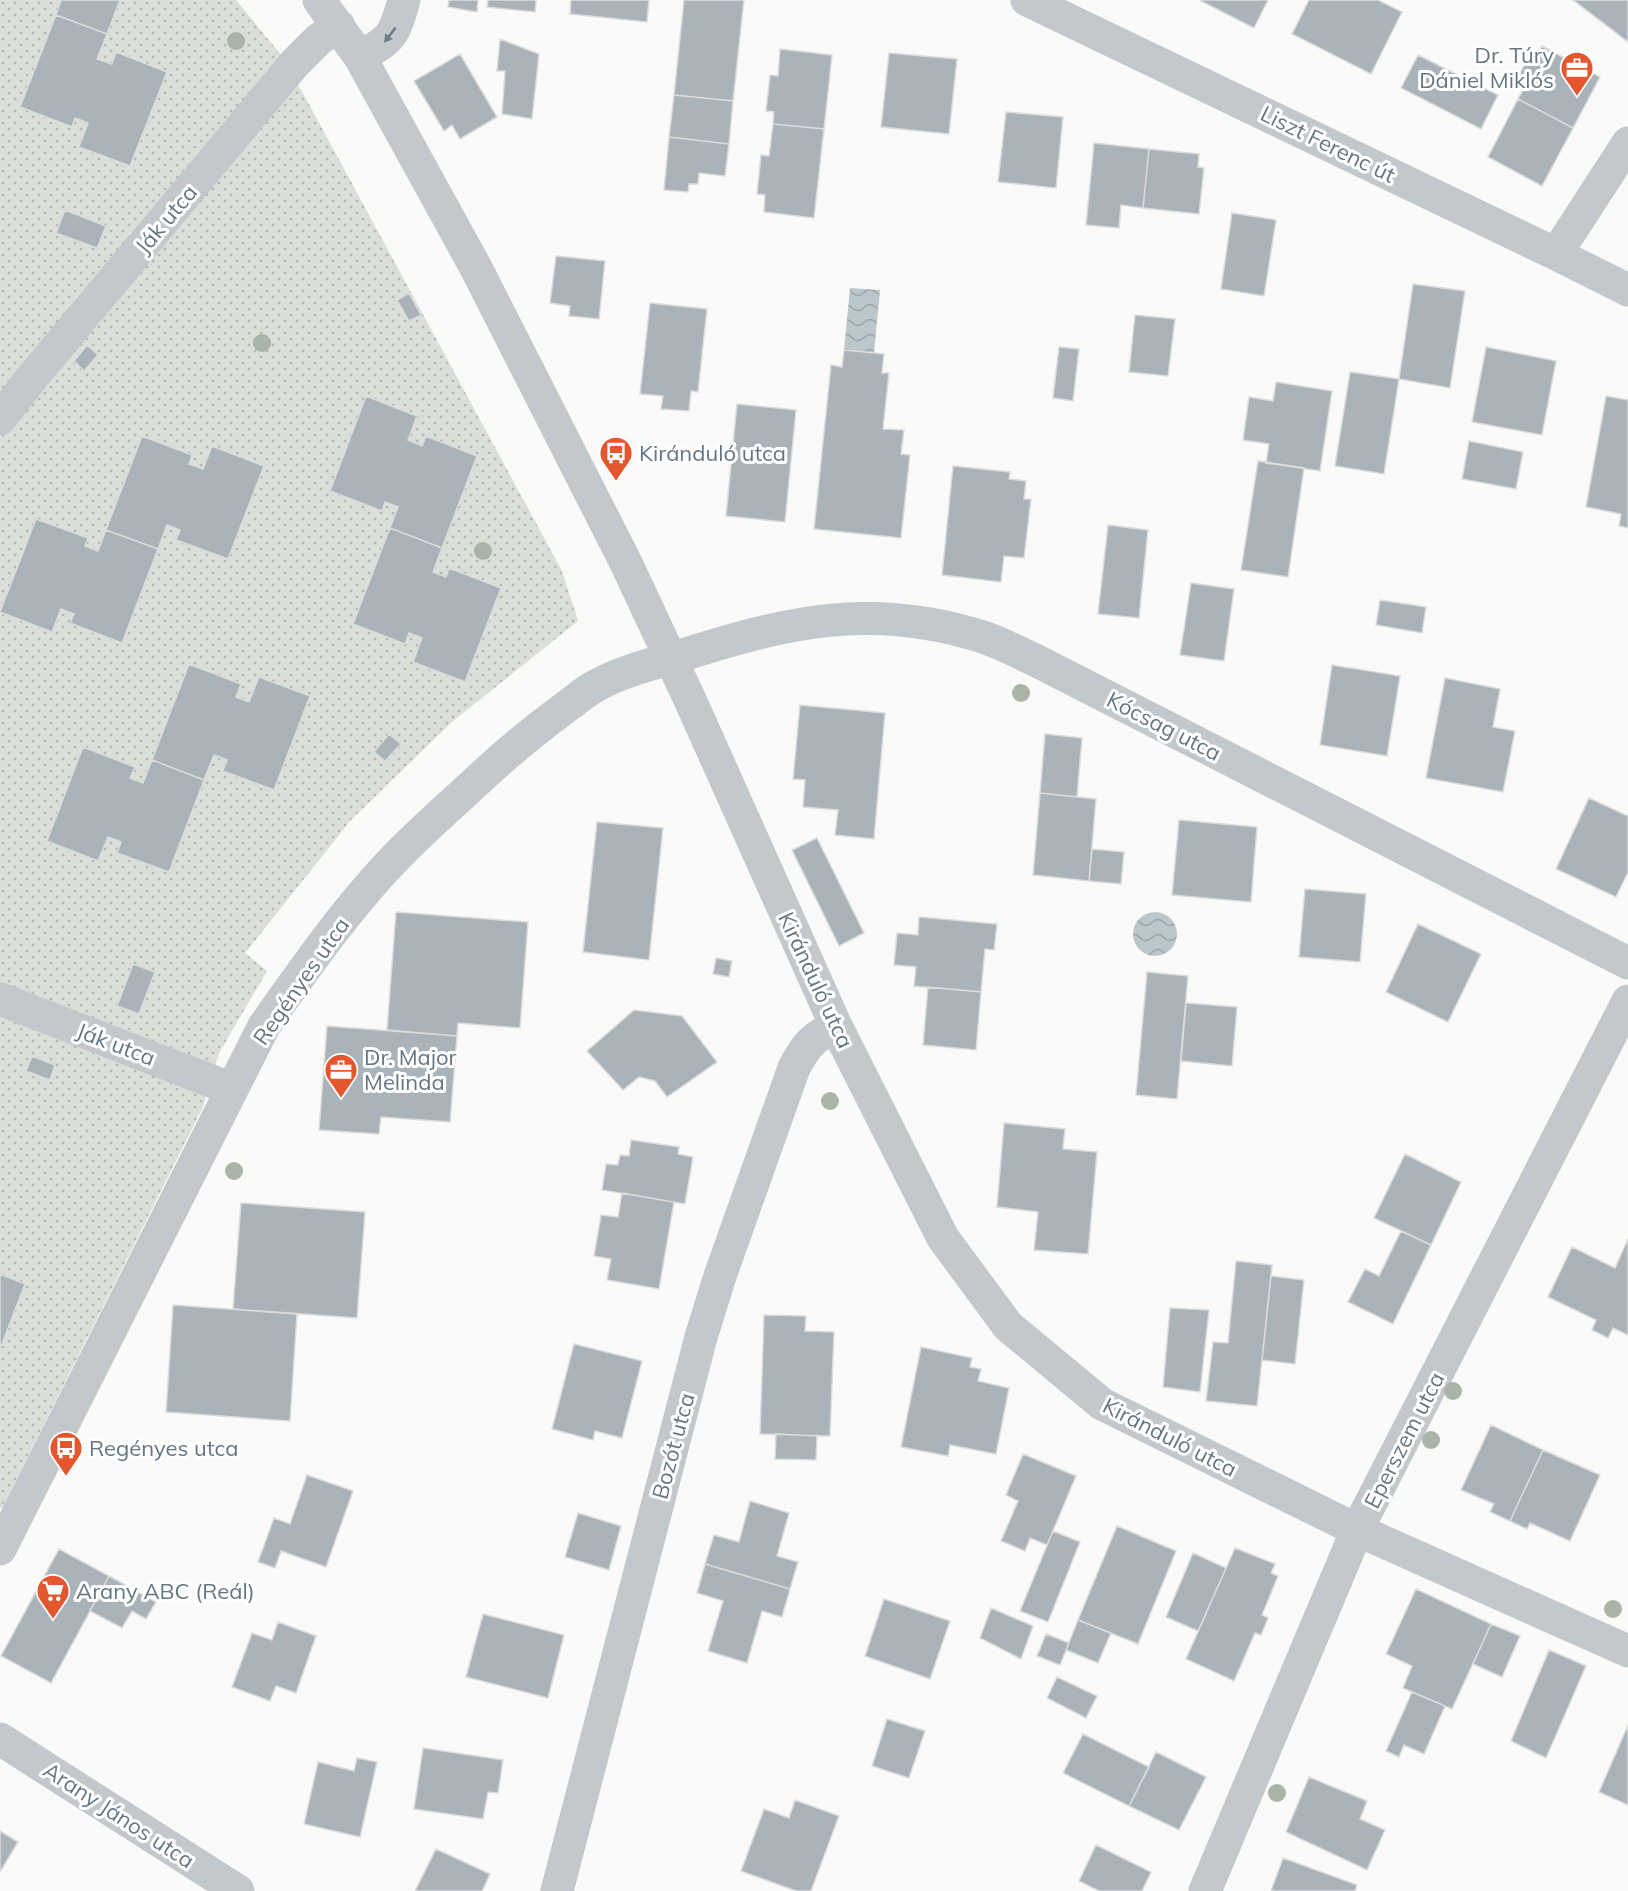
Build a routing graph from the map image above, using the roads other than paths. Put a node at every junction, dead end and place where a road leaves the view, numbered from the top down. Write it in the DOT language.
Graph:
graph roads {
  1 [pos="319,0"];
  2 [pos="404,0"];
  3 [pos="1027,0"];
  4 [pos="339,26"];
  5 [pos="360,57"];
  6 [pos="1628,142"];
  7 [pos="1556,254"];
  8 [pos="1628,290"];
  9 [pos="0,419"];
  10 [pos="671,659"];
  11 [pos="1628,963"];
  12 [pos="0,999"];
  13 [pos="1628,1001"];
  14 [pos="836,1026"];
  15 [pos="232,1089"];
  16 [pos="1358,1530"];
  17 [pos="0,1549"];
  18 [pos="1628,1651"];
  19 [pos="0,1739"];
  20 [pos="238,1891"];
  21 [pos="557,1891"];
  22 [pos="1205,1891"];
  1 -- 4 [label="street, Kiránduló utca"];
  2 -- 5 [label="street, one-way"];
  3 -- 7 [label="street, Liszt Ferenc út"];
  4 -- 5 [label="street, Kiránduló utca"];
  4 -- 9 [label="street, Ják utca"];
  5 -- 10 [label="street, Kiránduló utca"];
  6 -- 7 [label="street"];
  7 -- 8 [label="street, Liszt Ferenc út"];
  10 -- 11 [label="street, Kócsag utca"];
  10 -- 14 [label="street, Kiránduló utca"];
  10 -- 15 [label="street, Regényes utca"];
  12 -- 15 [label="street, Ják utca"];
  13 -- 16 [label="street, Eperszem utca"];
  14 -- 16 [label="street, Kiránduló utca"];
  14 -- 21 [label="street, Bozót utca"];
  15 -- 17 [label="street, Regényes utca"];
  16 -- 18 [label="street, Kiránduló utca"];
  16 -- 22 [label="street, Eperszem utca"];
  19 -- 20 [label="street, Arany János utca"];
}
